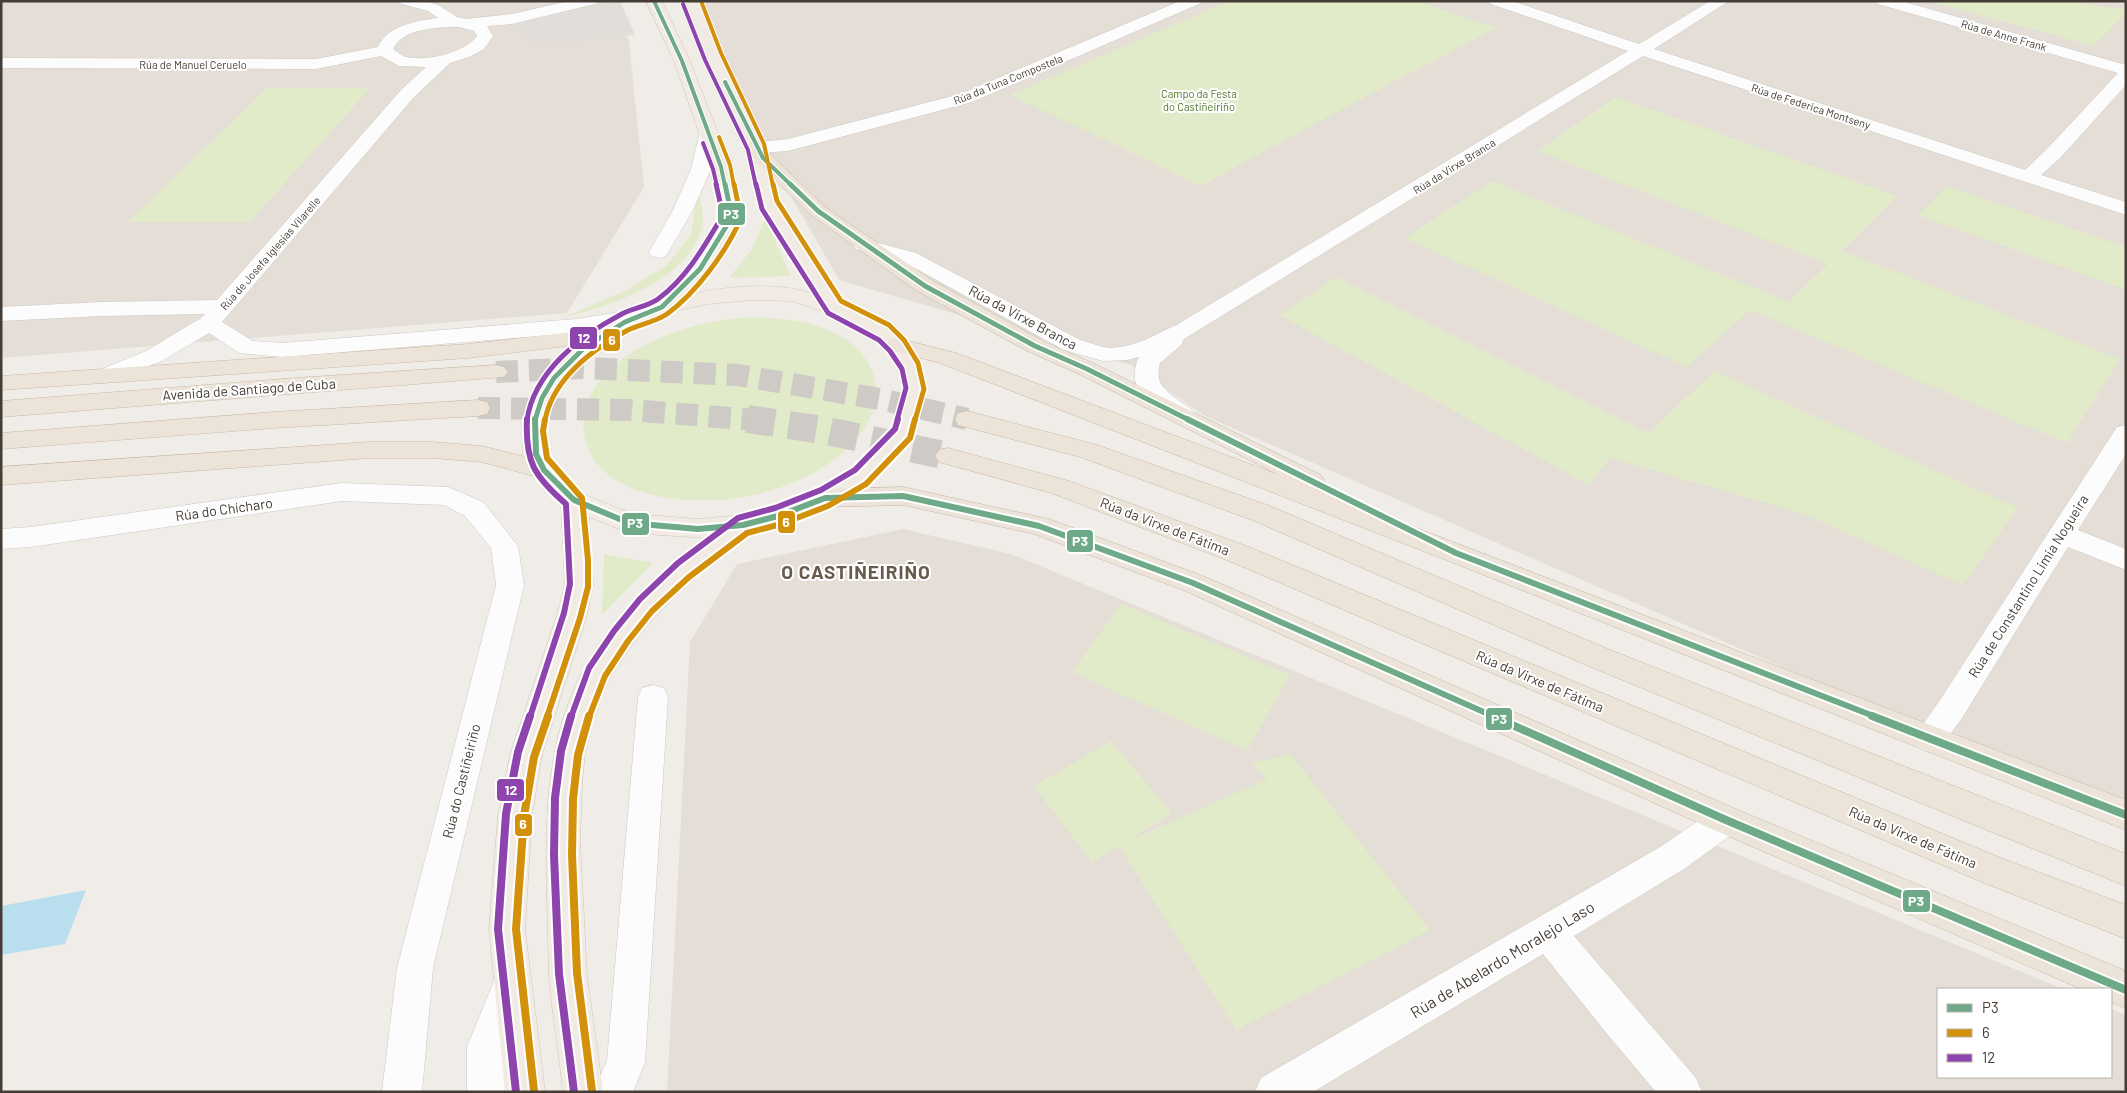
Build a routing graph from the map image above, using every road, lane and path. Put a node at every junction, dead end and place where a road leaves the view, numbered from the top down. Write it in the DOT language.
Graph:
graph roads {
  1 [pos="590,1"];
  2 [pos="654,1"];
  3 [pos="691,1"];
  4 [pos="1194,1"];
  5 [pos="1496,1"];
  6 [pos="1721,1"];
  7 [pos="1883,1"];
  8 [pos="409,2"];
  9 [pos="512,19"];
  10 [pos="453,22"];
  11 [pos="470,23"];
  12 [pos="410,29"];
  13 [pos="486,34"];
  14 [pos="1641,50"];
  15 [pos="384,51"];
  16 [pos="444,60"];
  17 [pos="404,61"];
  18 [pos="1,63"];
  19 [pos="2126,70"];
  20 [pos="2126,74"];
  21 [pos="408,93"];
  22 [pos="708,132"];
  23 [pos="756,147"];
  24 [pos="2028,177"];
  25 [pos="2126,209"];
  26 [pos="863,245"];
  27 [pos="659,252"];
  28 [pos="662,307"];
  29 [pos="836,308"];
  30 [pos="1,314"];
  31 [pos="216,315"];
  32 [pos="639,316"];
  33 [pos="1186,329"];
  34 [pos="600,336"];
  35 [pos="897,346"];
  36 [pos="496,372"];
  37 [pos="105,376"];
  38 [pos="1,383"];
  39 [pos="1,408"];
  40 [pos="478,408"];
  41 [pos="966,419"];
  42 [pos="1190,420"];
  43 [pos="2126,433"];
  44 [pos="1,441"];
  45 [pos="948,456"];
  46 [pos="544,470"];
  47 [pos="1,476"];
  48 [pos="448,496"];
  49 [pos="825,498"];
  50 [pos="574,500"];
  51 [pos="743,525"];
  52 [pos="2061,534"];
  53 [pos="1,539"];
  54 [pos="1456,553"];
  55 [pos="2126,560"];
  56 [pos="653,696"];
  57 [pos="1929,739"];
  58 [pos="2126,815"];
  59 [pos="1726,820"];
  60 [pos="2126,870"];
  61 [pos="2126,922"];
  62 [pos="1548,932"];
  63 [pos="511,982"];
  64 [pos="2126,990"];
  65 [pos="481,1088"];
  66 [pos="402,1092"];
  67 [pos="525,1092"];
  68 [pos="583,1092"];
  69 [pos="613,1092"];
  70 [pos="1275,1092"];
  71 [pos="1682,1092"];
  1 -- 9 [label="street"];
  2 -- 22 [label="main road"];
  3 -- 23 [label="main road"];
  4 -- 23 [label="street, Rúa da Tuna Compostela"];
  5 -- 14 [label="street, Rúa de Federica Montseny"];
  6 -- 14 [label="street, Rúa da Virxe Branca"];
  7 -- 19 [label="street, Rúa de Anne Frank"];
  8 -- 10 [label="street"];
  8 -- 12 [label="street"];
  9 -- 11 [label="street"];
  9 -- 13 [label="street"];
  10 -- 11 [label="street"];
  10 -- 12 [label="street"];
  11 -- 13 [label="street"];
  12 -- 15 [label="street"];
  13 -- 16 [label="street"];
  14 -- 24 [label="street, Rúa de Federica Montseny"];
  14 -- 33 [label="street, Rúa da Virxe Branca"];
  15 -- 17 [label="street"];
  15 -- 18 [label="street, Rúa de Manuel Ceruelo"];
  16 -- 17 [label="street"];
  16 -- 21 [label="street, Rúa de Josefa Iglesias Vilarelle"];
  17 -- 21 [label="street"];
  20 -- 24 [label="street"];
  21 -- 31 [label="street, Rúa de Josefa Iglesias Vilarelle"];
  22 -- 27 [label="street"];
  22 -- 28 [label="main road"];
  23 -- 26 [label="highway"];
  23 -- 29 [label="main road"];
  24 -- 25 [label="street, Rúa de Federica Montseny"];
  26 -- 33 [label="street, Rúa da Virxe Branca"];
  26 -- 42 [label="highway"];
  28 -- 29 [label="main road"];
  28 -- 32 [label="main road"];
  29 -- 35 [label="main road"];
  30 -- 31 [label="street"];
  31 -- 32 [label="street"];
  31 -- 37 [label="street, Rúa de Josefa Iglesias Vilarelle"];
  32 -- 34 [label="main road"];
  33 -- 42 [label="street, Rúa da Virxe Branca"];
  34 -- 37 [label="highway"];
  34 -- 46 [label="main road"];
  35 -- 49 [label="main road"];
  35 -- 54 [label="highway"];
  36 -- 39 [label="highway, Avenida de Santiago de Cuba"];
  37 -- 38 [label="highway"];
  40 -- 44 [label="highway"];
  41 -- 60 [label="highway"];
  42 -- 54 [label="highway"];
  43 -- 52 [label="street, Rúa de Constantino Limia Nogueira"];
  45 -- 61 [label="highway, Rúa da Virxe de Fátima"];
  46 -- 47 [label="highway"];
  46 -- 50 [label="main road"];
  48 -- 53 [label="street, Rúa do Chícharo"];
  48 -- 66 [label="street, Rúa do Castiñeiriño"];
  49 -- 51 [label="main road"];
  49 -- 59 [label="highway"];
  50 -- 51 [label="main road"];
  50 -- 63 [label="main road"];
  51 -- 68 [label="main road"];
  52 -- 55 [label="street"];
  52 -- 57 [label="street, Rúa de Constantino Limia Nogueira"];
  54 -- 57 [label="highway"];
  56 -- 69 [label="street"];
  57 -- 58 [label="highway"];
  59 -- 62 [label="street, Rúa de Abelardo Moralejo Laso"];
  59 -- 64 [label="highway"];
  62 -- 70 [label="street, Rúa de Abelardo Moralejo Laso"];
  62 -- 71 [label="street"];
  63 -- 65 [label="street"];
  63 -- 67 [label="main road"];
}
